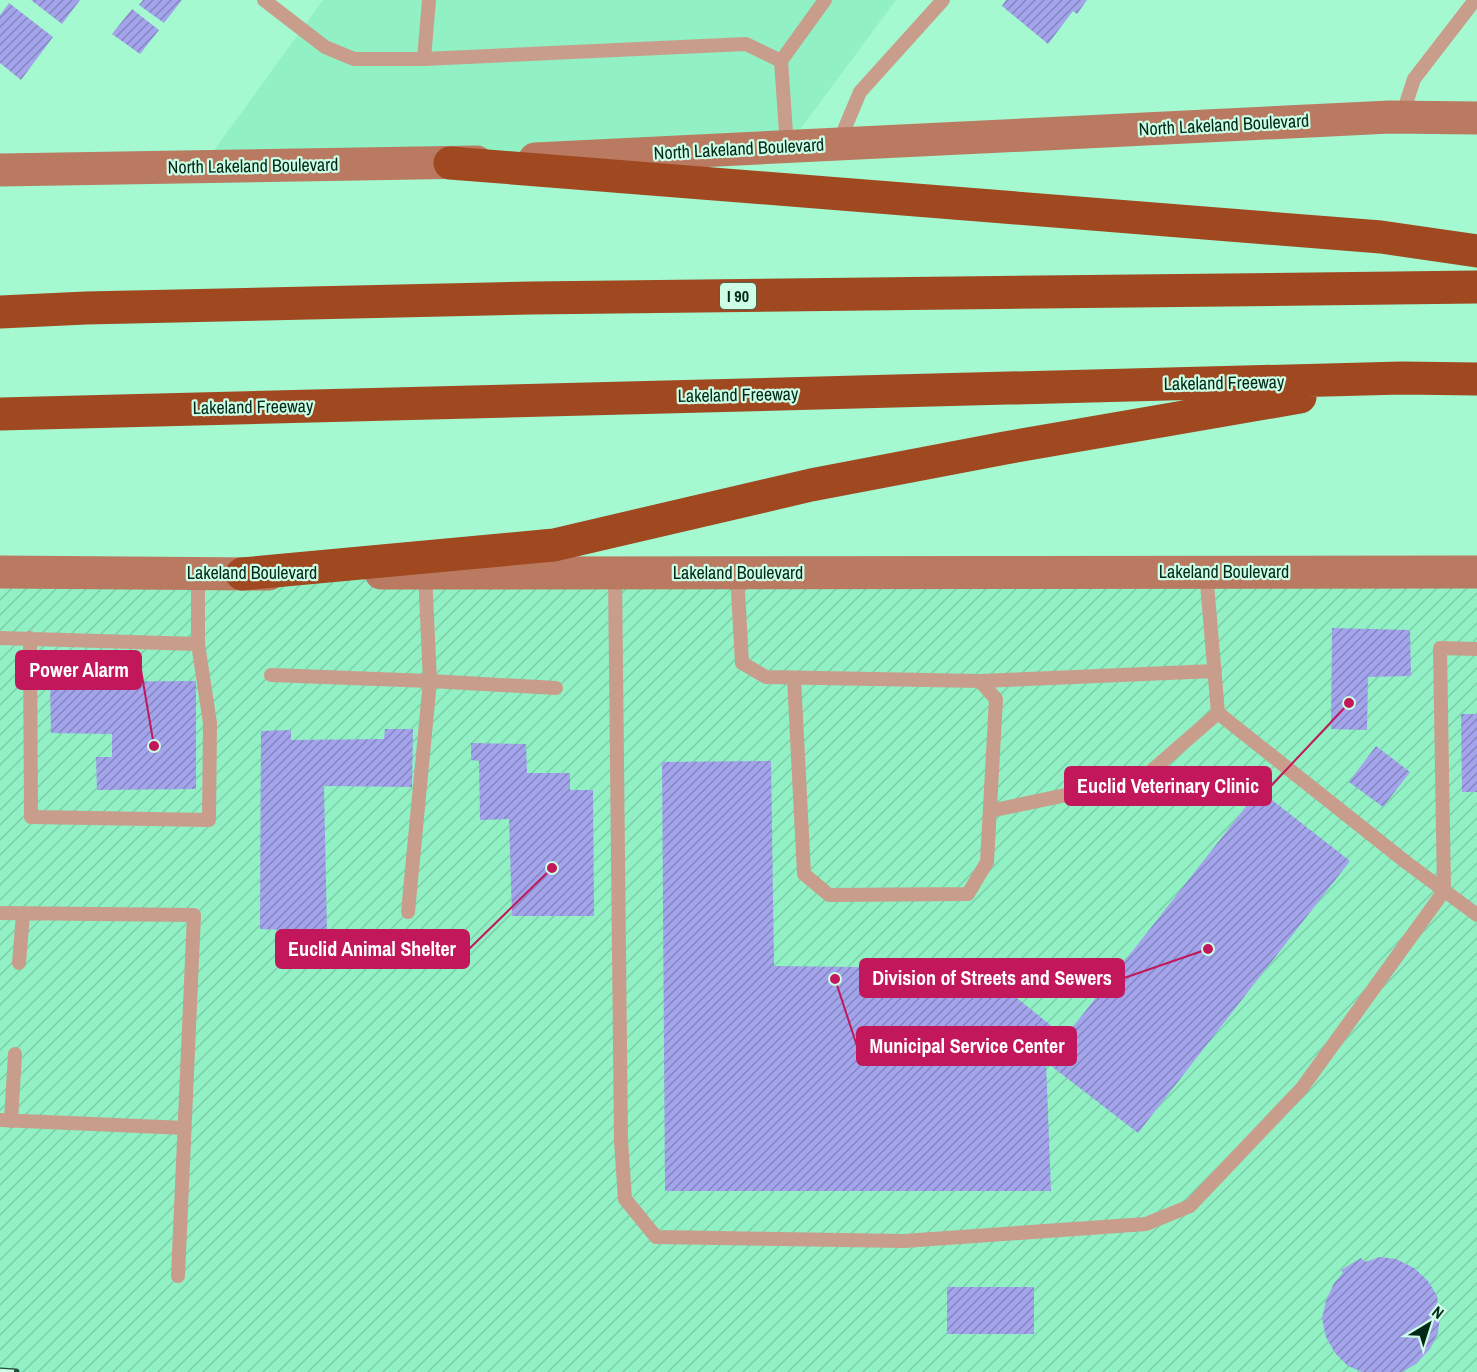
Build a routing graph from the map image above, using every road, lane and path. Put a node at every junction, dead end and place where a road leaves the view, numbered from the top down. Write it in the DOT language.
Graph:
graph roads {
  1 [pos="264,0"];
  2 [pos="429,0"];
  3 [pos="825,0"];
  4 [pos="943,0"];
  5 [pos="1475,0"];
  6 [pos="424,59"];
  7 [pos="781,61"];
  8 [pos="1477,117"];
  9 [pos="1401,118"];
  10 [pos="839,144"];
  11 [pos="787,147"];
  12 [pos="450,163"];
  13 [pos="0,170"];
  14 [pos="1477,251"];
  15 [pos="1477,286"];
  16 [pos="0,312"];
  17 [pos="1402,378"];
  18 [pos="1477,379"];
  19 [pos="0,414"];
  20 [pos="0,572"];
  21 [pos="1206,572"];
  22 [pos="1477,572"];
  23 [pos="198,573"];
  24 [pos="425,573"];
  25 [pos="615,573"];
  26 [pos="736,573"];
  27 [pos="242,574"];
  28 [pos="0,638"];
  29 [pos="30,638"];
  30 [pos="198,644"];
  31 [pos="1477,649"];
  32 [pos="1215,671"];
  33 [pos="271,675"];
  34 [pos="794,678"];
  35 [pos="430,681"];
  36 [pos="980,681"];
  37 [pos="556,688"];
  38 [pos="1218,713"];
  39 [pos="990,811"];
  40 [pos="1444,891"];
  41 [pos="408,912"];
  42 [pos="0,913"];
  43 [pos="22,914"];
  44 [pos="1477,915"];
  45 [pos="19,963"];
  46 [pos="15,1054"];
  47 [pos="6,1121"];
  48 [pos="185,1128"];
  49 [pos="178,1276"];
  1 -- 6 [label="lane"];
  2 -- 6 [label="lane"];
  3 -- 7 [label="lane"];
  4 -- 10 [label="lane"];
  5 -- 9 [label="lane"];
  6 -- 7 [label="lane"];
  7 -- 11 [label="lane"];
  8 -- 9 [label="street, North Lakeland Boulevard"];
  9 -- 10 [label="street, North Lakeland Boulevard"];
  10 -- 11 [label="street, North Lakeland Boulevard"];
  11 -- 12 [label="street, North Lakeland Boulevard"];
  12 -- 13 [label="street, North Lakeland Boulevard"];
  12 -- 14 [label="highway"];
  15 -- 16 [label="highway, I 90"];
  17 -- 18 [label="highway, Lakeland Freeway"];
  17 -- 19 [label="highway, Lakeland Freeway"];
  17 -- 27 [label="highway"];
  20 -- 23 [label="street, Lakeland Boulevard"];
  21 -- 22 [label="street, Lakeland Boulevard"];
  21 -- 26 [label="street, Lakeland Boulevard"];
  21 -- 32 [label="lane"];
  23 -- 27 [label="street, Lakeland Boulevard"];
  23 -- 30 [label="lane"];
  24 -- 25 [label="street, Lakeland Boulevard"];
  24 -- 27 [label="street, Lakeland Boulevard"];
  24 -- 35 [label="lane"];
  25 -- 26 [label="street, Lakeland Boulevard"];
  25 -- 40 [label="lane"];
  26 -- 34 [label="lane"];
  28 -- 29 [label="lane"];
  29 -- 30 [label="lane"];
  29 -- 30 [label="lane"];
  31 -- 40 [label="lane"];
  32 -- 36 [label="lane"];
  32 -- 38 [label="lane"];
  33 -- 35 [label="lane"];
  34 -- 36 [label="lane"];
  34 -- 39 [label="lane"];
  35 -- 37 [label="lane"];
  35 -- 41 [label="lane"];
  36 -- 39 [label="lane"];
  38 -- 39 [label="lane"];
  38 -- 40 [label="lane"];
  40 -- 44 [label="lane"];
  42 -- 43 [label="lane"];
  43 -- 45 [label="lane"];
  43 -- 48 [label="lane"];
  46 -- 47 [label="lane"];
  47 -- 48 [label="lane"];
  48 -- 49 [label="lane"];
}
